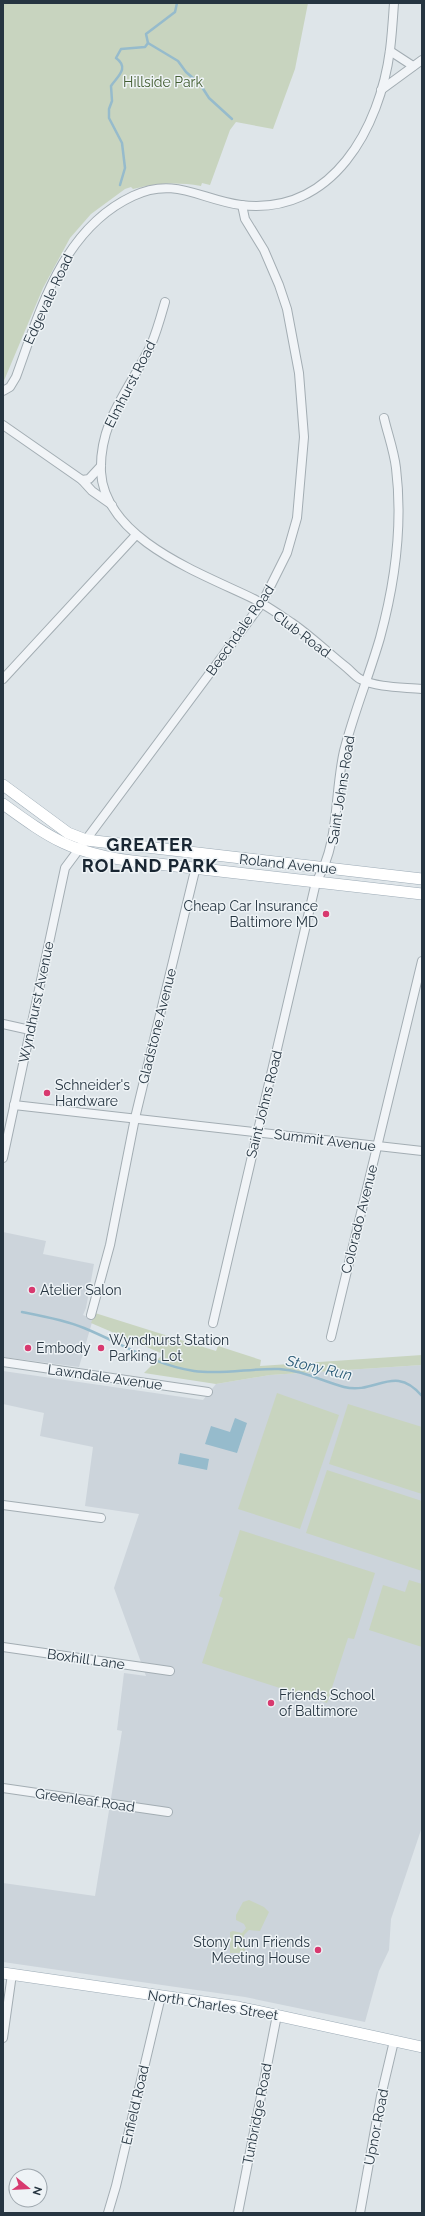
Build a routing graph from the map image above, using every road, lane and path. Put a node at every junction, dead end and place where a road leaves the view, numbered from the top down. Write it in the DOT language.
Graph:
graph roads {
  1 [pos="394,3"];
  2 [pos="390,50"];
  3 [pos="422,60"];
  4 [pos="413,66"];
  5 [pos="381,90"];
  6 [pos="242,205"];
  7 [pos="165,302"];
  8 [pos="3,391"];
  9 [pos="384,418"];
  10 [pos="3,425"];
  11 [pos="101,466"];
  12 [pos="82,480"];
  13 [pos="112,505"];
  14 [pos="136,535"];
  15 [pos="262,603"];
  16 [pos="3,679"];
  17 [pos="365,681"];
  18 [pos="422,689"];
  19 [pos="3,785"];
  20 [pos="3,804"];
  21 [pos="86,840"];
  22 [pos="79,850"];
  23 [pos="199,854"];
  24 [pos="325,868"];
  25 [pos="195,869"];
  26 [pos="422,879"];
  27 [pos="316,882"];
  28 [pos="422,894"];
  29 [pos="422,961"];
  30 [pos="3,1018"];
  31 [pos="3,1024"];
  32 [pos="13,1026"];
  33 [pos="30,1030"];
  34 [pos="14,1105"];
  35 [pos="135,1118"];
  36 [pos="257,1132"];
  37 [pos="376,1146"];
  38 [pos="422,1151"];
  39 [pos="3,1158"];
  40 [pos="91,1315"];
  41 [pos="213,1323"];
  42 [pos="331,1337"];
  43 [pos="3,1362"];
  44 [pos="208,1392"];
  45 [pos="3,1505"];
  46 [pos="101,1518"];
  47 [pos="3,1647"];
  48 [pos="170,1671"];
  49 [pos="3,1788"];
  50 [pos="168,1812"];
  51 [pos="8,1974"];
  52 [pos="161,1996"];
  53 [pos="278,2015"];
  54 [pos="3,2038"];
  55 [pos="394,2041"];
  56 [pos="422,2047"];
  57 [pos="108,2213"];
  58 [pos="238,2213"];
  59 [pos="360,2213"];
  1 -- 2 [label="street, Edgevale Road"];
  2 -- 4 [label="street"];
  2 -- 5 [label="street, Edgevale Road"];
  3 -- 4 [label="street"];
  4 -- 5 [label="street"];
  5 -- 6 [label="street, Edgevale Road"];
  6 -- 8 [label="street, Edgevale Road"];
  6 -- 15 [label="street, Beechdale Road"];
  7 -- 11 [label="street, Elmhurst Road"];
  9 -- 17 [label="street, Saint Johns Road"];
  10 -- 12 [label="street, Club Road"];
  11 -- 12 [label="street"];
  11 -- 13 [label="street, Club Road"];
  12 -- 13 [label="street, Club Road"];
  13 -- 14 [label="street, Club Road"];
  14 -- 15 [label="street, Club Road"];
  14 -- 16 [label="street"];
  15 -- 17 [label="street, Club Road"];
  15 -- 21 [label="street, Beechdale Road"];
  17 -- 18 [label="street, Club Road"];
  17 -- 24 [label="street, Saint Johns Road"];
  19 -- 21 [label="main road, Roland Avenue"];
  20 -- 22 [label="main road, Roland Avenue"];
  21 -- 22 [label="street, Beechdale Road"];
  21 -- 23 [label="main road, Roland Avenue"];
  22 -- 25 [label="main road, Roland Avenue"];
  22 -- 33 [label="street, Wyndhurst Avenue"];
  23 -- 24 [label="main road, Roland Avenue"];
  23 -- 25 [label="street, Gladstone Avenue"];
  24 -- 26 [label="main road, Roland Avenue"];
  24 -- 27 [label="street, Saint Johns Road"];
  25 -- 27 [label="main road, Roland Avenue"];
  25 -- 35 [label="street, Gladstone Avenue"];
  27 -- 28 [label="main road, Roland Avenue"];
  27 -- 36 [label="street, Saint Johns Road"];
  29 -- 37 [label="street, Colorado Avenue"];
  30 -- 32 [label="street"];
  31 -- 32 [label="street"];
  32 -- 33 [label="street"];
  33 -- 34 [label="street, Wyndhurst Avenue"];
  34 -- 35 [label="street, Summit Avenue"];
  34 -- 39 [label="street, Wyndhurst Avenue"];
  35 -- 36 [label="street, Summit Avenue"];
  35 -- 40 [label="street, Gladstone Avenue"];
  36 -- 37 [label="street, Summit Avenue"];
  36 -- 41 [label="street, Saint Johns Road"];
  37 -- 38 [label="street, Summit Avenue"];
  37 -- 42 [label="street, Colorado Avenue"];
  43 -- 44 [label="street, Lawndale Avenue"];
  45 -- 46 [label="street"];
  47 -- 48 [label="street, Boxhill Lane"];
  49 -- 50 [label="street, Greenleaf Road"];
  51 -- 52 [label="main road, North Charles Street"];
  51 -- 54 [label="street"];
  52 -- 53 [label="main road, North Charles Street"];
  52 -- 57 [label="street, Enfield Road"];
  53 -- 55 [label="main road, North Charles Street"];
  53 -- 58 [label="street, Tunbridge Road"];
  55 -- 56 [label="main road, North Charles Street"];
  55 -- 59 [label="street, Upnor Road"];
}
